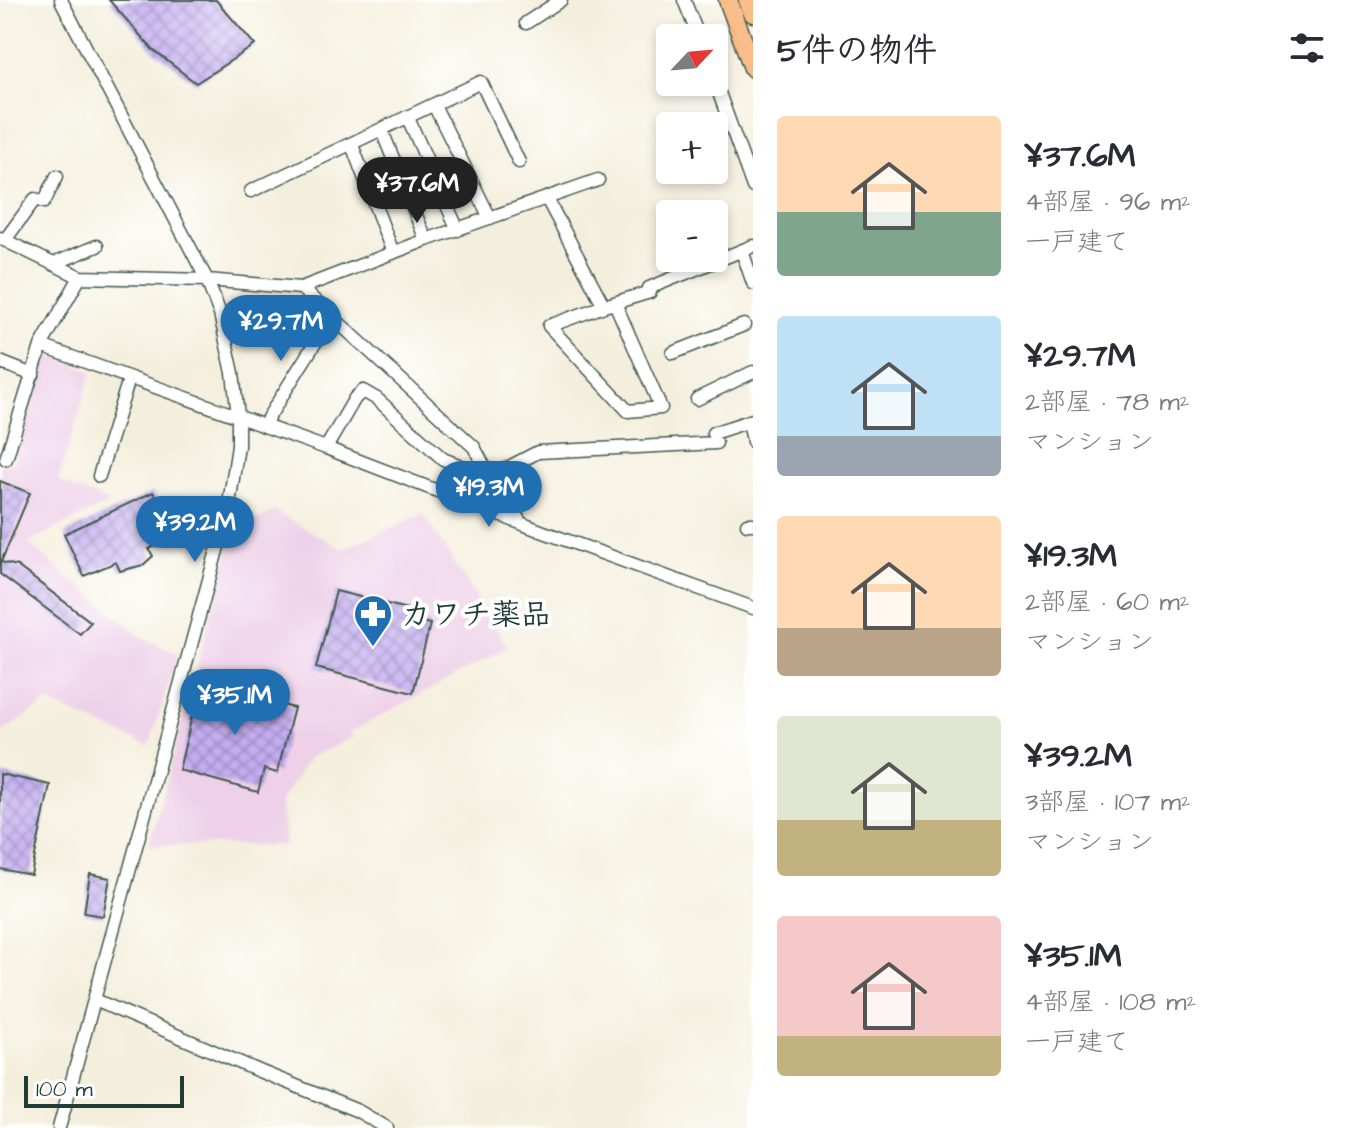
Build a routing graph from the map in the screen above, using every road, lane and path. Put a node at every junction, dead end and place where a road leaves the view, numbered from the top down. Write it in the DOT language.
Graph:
graph roads {
  1 [pos="61,0"];
  2 [pos="561,0"];
  3 [pos="684,0"];
  4 [pos="728,0"];
  5 [pos="748,0"];
  6 [pos="753,13"];
  7 [pos="526,23"];
  8 [pos="693,24"];
  9 [pos="753,68"];
  10 [pos="720,96"];
  11 [pos="434,105"];
  12 [pos="408,118"];
  13 [pos="382,131"];
  14 [pos="352,145"];
  15 [pos="519,162"];
  16 [pos="57,176"];
  17 [pos="598,180"];
  18 [pos="753,187"];
  19 [pos="251,191"];
  20 [pos="547,199"];
  21 [pos="490,218"];
  22 [pos="458,230"];
  23 [pos="2,239"];
  24 [pos="426,240"];
  25 [pos="97,246"];
  26 [pos="748,248"];
  27 [pos="393,253"];
  28 [pos="53,264"];
  29 [pos="80,277"];
  30 [pos="207,280"];
  31 [pos="753,283"];
  32 [pos="301,288"];
  33 [pos="609,305"];
  34 [pos="332,316"];
  35 [pos="744,325"];
  36 [pos="41,346"];
  37 [pos="673,353"];
  38 [pos="0,362"];
  39 [pos="753,372"];
  40 [pos="33,375"];
  41 [pos="129,379"];
  42 [pos="697,399"];
  43 [pos="238,416"];
  44 [pos="751,420"];
  45 [pos="265,426"];
  46 [pos="753,442"];
  47 [pos="326,448"];
  48 [pos="6,459"];
  49 [pos="99,476"];
  50 [pos="490,477"];
  51 [pos="519,520"];
  52 [pos="753,608"];
  53 [pos="95,1000"];
  54 [pos="59,1128"];
  55 [pos="387,1128"];
  1 -- 30 [label="street"];
  2 -- 7 [label="street"];
  3 -- 8 [label="street"];
  4 -- 9 [label="highway"];
  5 -- 6 [label="highway"];
  10 -- 18 [label="street"];
  11 -- 12 [label="street"];
  11 -- 15 [label="street"];
  11 -- 21 [label="street"];
  12 -- 13 [label="street"];
  12 -- 22 [label="street"];
  13 -- 14 [label="street"];
  13 -- 24 [label="street"];
  14 -- 19 [label="street"];
  14 -- 27 [label="street"];
  16 -- 23 [label="street"];
  17 -- 20 [label="street"];
  20 -- 21 [label="street"];
  20 -- 33 [label="street"];
  21 -- 22 [label="street"];
  22 -- 24 [label="street"];
  23 -- 28 [label="street"];
  24 -- 27 [label="street"];
  25 -- 28 [label="street"];
  26 -- 31 [label="street"];
  26 -- 33 [label="street"];
  27 -- 32 [label="street"];
  28 -- 29 [label="street"];
  29 -- 30 [label="street"];
  29 -- 36 [label="street"];
  30 -- 32 [label="street"];
  30 -- 43 [label="street"];
  32 -- 34 [label="street"];
  33 -- 33 [label="street"];
  34 -- 45 [label="street"];
  34 -- 50 [label="street"];
  35 -- 37 [label="street"];
  36 -- 40 [label="street"];
  36 -- 41 [label="street"];
  38 -- 40 [label="street"];
  39 -- 42 [label="street"];
  40 -- 48 [label="street"];
  41 -- 43 [label="street"];
  41 -- 49 [label="street"];
  43 -- 45 [label="street"];
  43 -- 53 [label="street"];
  44 -- 46 [label="street"];
  44 -- 50 [label="street"];
  45 -- 47 [label="street"];
  47 -- 50 [label="street"];
  47 -- 51 [label="street"];
  50 -- 51 [label="street"];
  51 -- 52 [label="street"];
  53 -- 54 [label="street"];
  53 -- 55 [label="street"];
}
